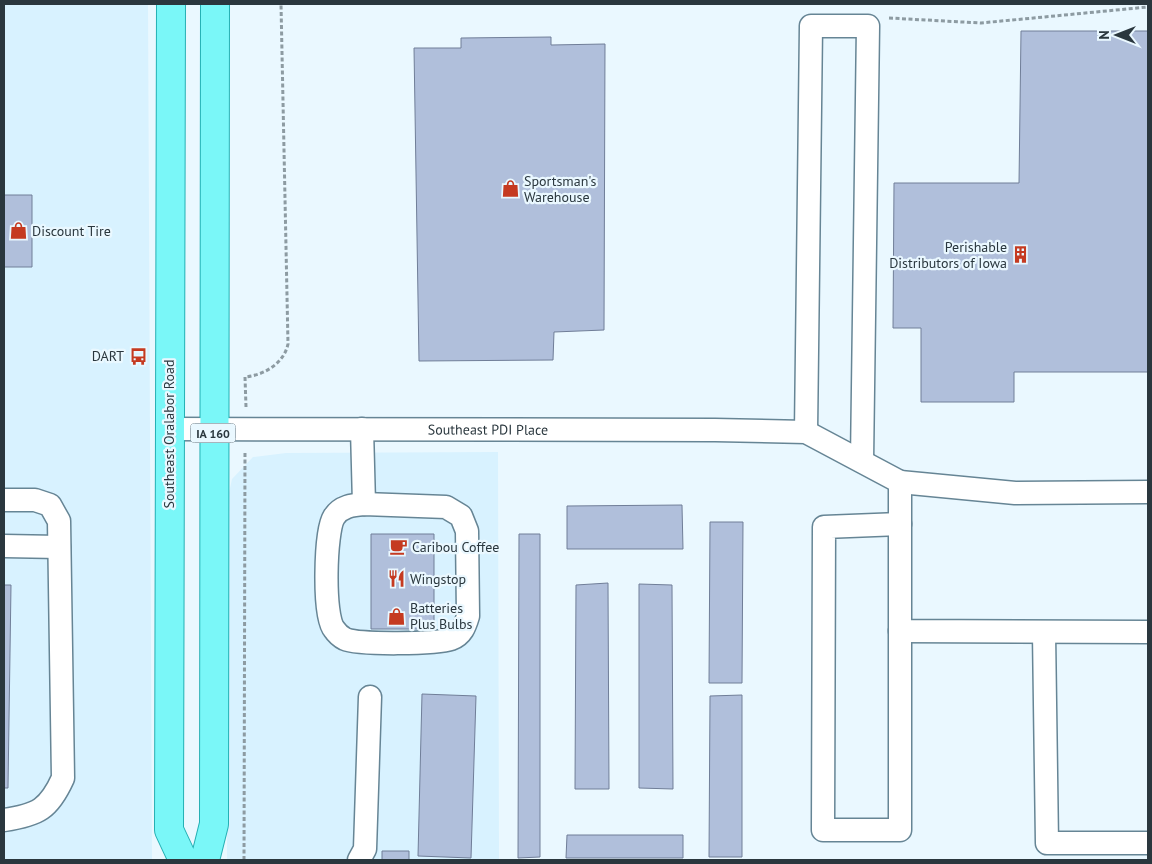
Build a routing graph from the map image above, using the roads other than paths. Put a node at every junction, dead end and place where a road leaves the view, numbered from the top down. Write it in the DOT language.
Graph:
graph roads {
  1 [pos="171,4"];
  2 [pos="215,4"];
  3 [pos="169,429"];
  4 [pos="214,429"];
  5 [pos="362,429"];
  6 [pos="806,432"];
  7 [pos="862,461"];
  8 [pos="900,482"];
  9 [pos="1148,492"];
  10 [pos="4,500"];
  11 [pos="364,504"];
  12 [pos="900,524"];
  13 [pos="4,546"];
  14 [pos="59,547"];
  15 [pos="900,631"];
  16 [pos="1148,632"];
  17 [pos="1044,633"];
  18 [pos="370,697"];
  19 [pos="4,820"];
  20 [pos="1148,843"];
  21 [pos="183,860"];
  22 [pos="205,860"];
  23 [pos="359,860"];
  1 -- 3 [label="main road, Southeast Oralabor Road"];
  2 -- 4 [label="main road, IA 160"];
  3 -- 4 [label="street, Southeast PDI Place"];
  3 -- 21 [label="main road, Southeast Oralabor Road"];
  4 -- 5 [label="street, Southeast PDI Place"];
  4 -- 22 [label="main road, IA 160"];
  5 -- 6 [label="street, Southeast PDI Place"];
  5 -- 11 [label="street"];
  6 -- 7 [label="street"];
  6 -- 7 [label="street"];
  7 -- 8 [label="street"];
  8 -- 9 [label="street"];
  8 -- 12 [label="street"];
  10 -- 14 [label="street"];
  11 -- 11 [label="street"];
  12 -- 15 [label="street"];
  12 -- 15 [label="street"];
  13 -- 14 [label="street"];
  14 -- 19 [label="street"];
  15 -- 17 [label="street"];
  16 -- 17 [label="street"];
  17 -- 20 [label="street"];
  18 -- 23 [label="street"];
}
